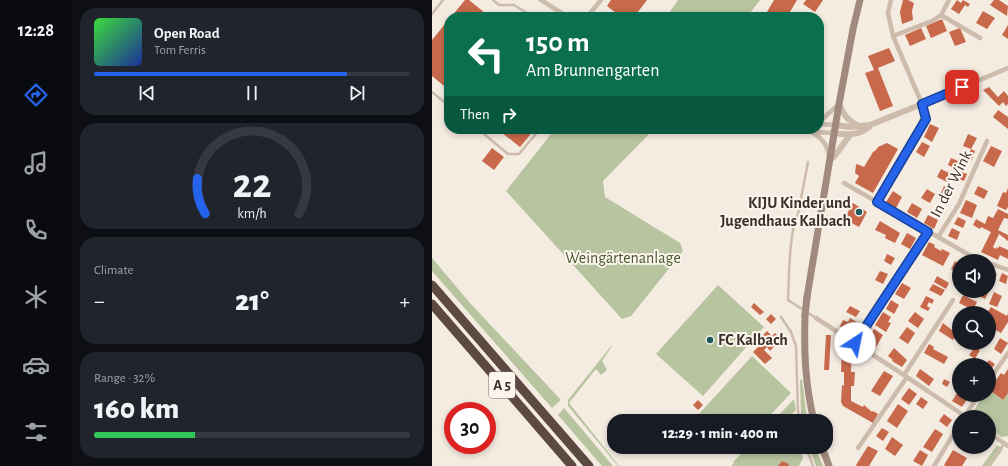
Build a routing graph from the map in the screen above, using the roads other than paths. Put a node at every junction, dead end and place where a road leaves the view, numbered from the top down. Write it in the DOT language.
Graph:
graph roads {
  1 [pos="444,0"];
  2 [pos="493,0"];
  3 [pos="541,0"];
  4 [pos="601,0"];
  5 [pos="860,0"];
  6 [pos="891,0"];
  7 [pos="949,0"];
  8 [pos="525,12"];
  9 [pos="560,12"];
  10 [pos="591,12"];
  11 [pos="432,14"];
  12 [pos="940,15"];
  13 [pos="893,36"];
  14 [pos="980,38"];
  15 [pos="1008,68"];
  16 [pos="432,92"];
  17 [pos="444,102"];
  18 [pos="839,104"];
  19 [pos="922,104"];
  20 [pos="824,118"];
  21 [pos="824,124"];
  22 [pos="836,125"];
  23 [pos="870,125"];
  24 [pos="860,127"];
  25 [pos="824,133"];
  26 [pos="834,133"];
  27 [pos="484,134"];
  28 [pos="536,134"];
  29 [pos="815,134"];
  30 [pos="850,135"];
  31 [pos="987,141"];
  32 [pos="830,160"];
  33 [pos="808,162"];
  34 [pos="844,183"];
  35 [pos="877,202"];
  36 [pos="928,232"];
  37 [pos="938,237"];
  38 [pos="968,254"];
  39 [pos="996,266"];
  40 [pos="1008,270"];
  41 [pos="432,285"];
  42 [pos="953,300"];
  43 [pos="432,304"];
  44 [pos="781,317"];
  45 [pos="816,318"];
  46 [pos="855,343"];
  47 [pos="1008,353"];
  48 [pos="996,370"];
  49 [pos="906,376"];
  50 [pos="955,410"];
  51 [pos="799,414"];
  52 [pos="812,414"];
  53 [pos="952,436"];
  54 [pos="996,437"];
  55 [pos="1007,444"];
  56 [pos="858,448"];
  57 [pos="809,454"];
  58 [pos="825,454"];
  59 [pos="572,466"];
  60 [pos="589,466"];
  61 [pos="813,466"];
  62 [pos="829,466"];
  63 [pos="934,466"];
  64 [pos="988,466"];
  1 -- 11 [label="lane"];
  2 -- 8 [label="lane"];
  3 -- 9 [label="street"];
  4 -- 10 [label="street"];
  5 -- 18 [label="main road"];
  6 -- 13 [label="street"];
  7 -- 12 [label="street"];
  12 -- 13 [label="street"];
  12 -- 14 [label="street"];
  13 -- 19 [label="street"];
  15 -- 19 [label="street"];
  16 -- 17 [label="lane"];
  18 -- 20 [label="street"];
  18 -- 22 [label="main road"];
  18 -- 24 [label="street"];
  19 -- 23 [label="street"];
  19 -- 35 [label="street"];
  21 -- 22 [label="street"];
  22 -- 24 [label="street"];
  22 -- 26 [label="main road"];
  23 -- 24 [label="street"];
  23 -- 30 [label="street"];
  25 -- 26 [label="street"];
  26 -- 30 [label="street"];
  26 -- 32 [label="main road"];
  27 -- 28 [label="lane"];
  29 -- 32 [label="street"];
  30 -- 32 [label="street"];
  31 -- 37 [label="street, In der Wink"];
  32 -- 52 [label="main road, bridge"];
  33 -- 45 [label="lane"];
  34 -- 35 [label="street"];
  35 -- 36 [label="street"];
  36 -- 37 [label="street"];
  36 -- 46 [label="street, In der Wink"];
  37 -- 38 [label="street"];
  39 -- 40 [label="street"];
  41 -- 60 [label="highway, A 5"];
  42 -- 49 [label="street"];
  43 -- 59 [label="highway, A 5"];
  44 -- 51 [label="lane"];
  45 -- 46 [label="street"];
  46 -- 49 [label="street"];
  47 -- 48 [label="street"];
  49 -- 50 [label="street"];
  49 -- 56 [label="street"];
  53 -- 63 [label="street"];
  54 -- 55 [label="street"];
  55 -- 64 [label="lane"];
  57 -- 61 [label="lane"];
  58 -- 62 [label="main road"];
}
